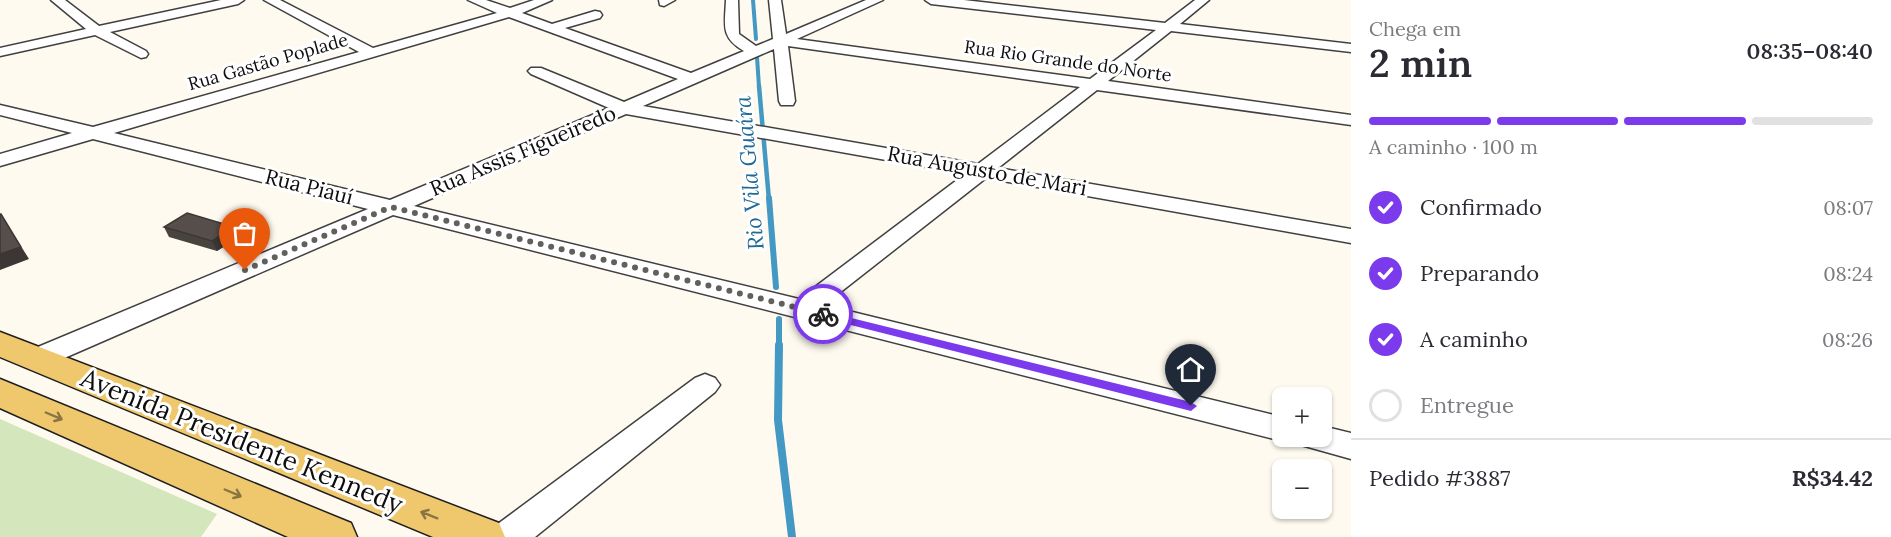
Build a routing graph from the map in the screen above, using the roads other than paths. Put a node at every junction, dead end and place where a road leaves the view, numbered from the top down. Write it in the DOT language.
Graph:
graph roads {
  1 [pos="57,0"];
  2 [pos="238,0"];
  3 [pos="270,0"];
  4 [pos="474,0"];
  5 [pos="546,0"];
  6 [pos="732,0"];
  7 [pos="775,0"];
  8 [pos="877,0"];
  9 [pos="931,0"];
  10 [pos="1203,0"];
  11 [pos="509,13"];
  12 [pos="595,15"];
  13 [pos="1168,27"];
  14 [pos="552,28"];
  15 [pos="97,31"];
  16 [pos="780,41"];
  17 [pos="1351,48"];
  18 [pos="0,52"];
  19 [pos="372,52"];
  20 [pos="755,52"];
  21 [pos="141,54"];
  22 [pos="536,71"];
  23 [pos="692,79"];
  24 [pos="1094,85"];
  25 [pos="787,101"];
  26 [pos="624,108"];
  27 [pos="0,110"];
  28 [pos="1351,120"];
  29 [pos="93,133"];
  30 [pos="0,160"];
  31 [pos="983,170"];
  32 [pos="391,207"];
  33 [pos="1351,236"];
  34 [pos="803,309"];
  35 [pos="0,344"];
  36 [pos="36,359"];
  37 [pos="705,385"];
  38 [pos="0,393"];
  39 [pos="1272,426"];
  40 [pos="1332,441"];
  41 [pos="1351,446"];
  42 [pos="335,537"];
  43 [pos="483,537"];
  44 [pos="508,537"];
  1 -- 15 [label="street"];
  2 -- 15 [label="street"];
  3 -- 19 [label="street"];
  4 -- 11 [label="street"];
  5 -- 11 [label="street, Rua Gastão Poplade"];
  6 -- 20 [label="street"];
  7 -- 16 [label="street"];
  8 -- 16 [label="street, Rua Assis Figueiredo"];
  9 -- 13 [label="street"];
  10 -- 13 [label="street"];
  11 -- 14 [label="street"];
  11 -- 19 [label="street, Rua Gastão Poplade"];
  12 -- 14 [label="street"];
  13 -- 17 [label="street"];
  13 -- 24 [label="street"];
  14 -- 23 [label="street"];
  15 -- 18 [label="street"];
  15 -- 21 [label="street"];
  16 -- 20 [label="street, Rua Assis Figueiredo"];
  16 -- 24 [label="street, Rua Rio Grande do Norte"];
  16 -- 25 [label="street"];
  19 -- 29 [label="street, Rua Gastão Poplade"];
  20 -- 23 [label="street, Rua Assis Figueiredo"];
  22 -- 26 [label="street, Rua Augusto de Mari"];
  23 -- 26 [label="street, Rua Assis Figueiredo"];
  24 -- 28 [label="street, Rua Rio Grande do Norte"];
  24 -- 31 [label="street"];
  26 -- 31 [label="street, Rua Augusto de Mari"];
  26 -- 32 [label="street, Rua Assis Figueiredo"];
  27 -- 29 [label="street, Rua Piauí"];
  29 -- 30 [label="street, Rua Gastão Poplade"];
  29 -- 32 [label="street, Rua Piauí"];
  31 -- 33 [label="street, Rua Augusto de Mari"];
  31 -- 34 [label="street"];
  32 -- 34 [label="street, Rua Piauí"];
  32 -- 36 [label="street, Rua Assis Figueiredo"];
  34 -- 39 [label="street, Rua Piauí"];
  35 -- 36 [label="main road, Avenida Presidente Kennedy"];
  43 -- 36 [label="main road, Avenida Presidente Kennedy, one-way"];
  37 -- 44 [label="street"];
  38 -- 42 [label="main road, one-way"];
  40 -- 41 [label="street"];
}
